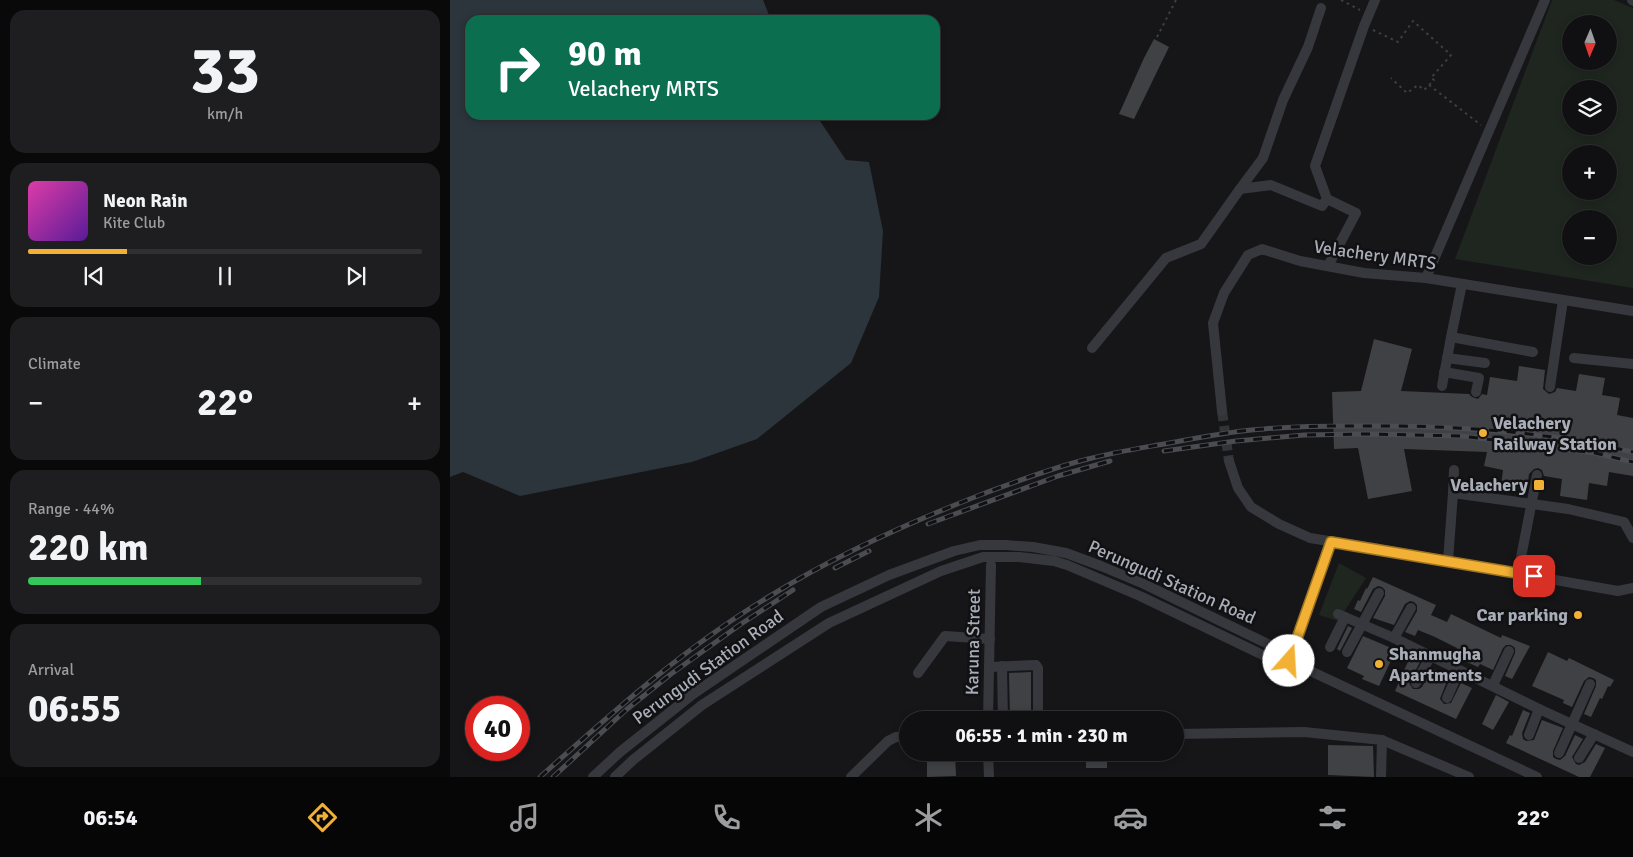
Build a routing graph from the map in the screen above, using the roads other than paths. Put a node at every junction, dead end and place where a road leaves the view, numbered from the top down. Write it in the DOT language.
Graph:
graph roads {
  1 [pos="1375,0"];
  2 [pos="1545,0"];
  3 [pos="1321,8"];
  4 [pos="1240,189"];
  5 [pos="1327,200"];
  6 [pos="1328,266"];
  7 [pos="1426,278"];
  8 [pos="1462,284"];
  9 [pos="1564,300"];
  10 [pos="1633,311"];
  11 [pos="1451,337"];
  12 [pos="1092,348"];
  13 [pos="1533,352"];
  14 [pos="1447,358"];
  15 [pos="1574,358"];
  16 [pos="1485,363"];
  17 [pos="1633,364"];
  18 [pos="1444,372"];
  19 [pos="1442,386"];
  20 [pos="1550,387"];
  21 [pos="1476,392"];
  22 [pos="1222,410"];
  23 [pos="1229,461"];
  24 [pos="1454,470"];
  25 [pos="1537,475"];
  26 [pos="1453,493"];
  27 [pos="1531,504"];
  28 [pos="1633,538"];
  29 [pos="1331,542"];
  30 [pos="1448,561"];
  31 [pos="991,565"];
  32 [pos="1518,573"];
  33 [pos="1633,588"];
  34 [pos="1379,593"];
  35 [pos="1411,608"];
  36 [pos="1361,624"];
  37 [pos="1394,638"];
  38 [pos="990,639"];
  39 [pos="1330,647"];
  40 [pos="1509,651"];
  41 [pos="1347,652"];
  42 [pos="1430,657"];
  43 [pos="1289,661"];
  44 [pos="1002,666"];
  45 [pos="990,667"];
  46 [pos="1460,671"];
  47 [pos="918,673"];
  48 [pos="1416,683"];
  49 [pos="1590,684"];
  50 [pos="1493,685"];
  51 [pos="989,687"];
  52 [pos="1002,687"];
  53 [pos="1447,698"];
  54 [pos="1538,709"];
  55 [pos="988,711"];
  56 [pos="1003,711"];
  57 [pos="1038,711"];
  58 [pos="1572,723"];
  59 [pos="1184,734"];
  60 [pos="1594,734"];
  61 [pos="1529,735"];
  62 [pos="899,737"];
  63 [pos="1382,740"];
  64 [pos="1633,752"];
  65 [pos="1559,753"];
  66 [pos="1580,758"];
  67 [pos="988,761"];
  68 [pos="593,777"];
  69 [pos="615,777"];
  70 [pos="851,777"];
  71 [pos="988,777"];
  72 [pos="1380,777"];
  73 [pos="1469,777"];
  74 [pos="1537,777"];
  1 -- 5 [label="street"];
  2 -- 7 [label="street"];
  3 -- 4 [label="street"];
  4 -- 5 [label="street"];
  4 -- 12 [label="street"];
  5 -- 6 [label="street"];
  6 -- 7 [label="street, Velachery MRTS"];
  6 -- 22 [label="street, Velachery MRTS"];
  7 -- 8 [label="street, Velachery MRTS"];
  8 -- 9 [label="street, Velachery MRTS"];
  8 -- 11 [label="street"];
  9 -- 10 [label="street, Velachery MRTS"];
  9 -- 20 [label="street"];
  11 -- 13 [label="street"];
  11 -- 14 [label="street"];
  14 -- 16 [label="street"];
  14 -- 18 [label="street"];
  15 -- 17 [label="street"];
  18 -- 19 [label="street"];
  18 -- 21 [label="street"];
  23 -- 29 [label="street"];
  24 -- 26 [label="street"];
  25 -- 27 [label="street"];
  26 -- 27 [label="street"];
  26 -- 30 [label="street"];
  27 -- 28 [label="street"];
  27 -- 32 [label="street"];
  29 -- 30 [label="street"];
  29 -- 43 [label="street"];
  30 -- 32 [label="street"];
  31 -- 38 [label="street, Karuna Street"];
  32 -- 33 [label="street"];
  34 -- 36 [label="street"];
  35 -- 37 [label="street"];
  36 -- 37 [label="street"];
  36 -- 39 [label="street"];
  36 -- 41 [label="street"];
  37 -- 42 [label="street"];
  38 -- 45 [label="street, Karuna Street"];
  38 -- 47 [label="street"];
  40 -- 50 [label="street"];
  42 -- 46 [label="street"];
  42 -- 48 [label="street"];
  43 -- 68 [label="street, Perungudi Station Road"];
  43 -- 69 [label="street, Perungudi Station Road"];
  43 -- 74 [label="street, Perungudi Station Road"];
  44 -- 45 [label="street"];
  44 -- 52 [label="street"];
  44 -- 57 [label="street"];
  45 -- 51 [label="street, Karuna Street"];
  46 -- 50 [label="street"];
  46 -- 53 [label="street"];
  49 -- 58 [label="street"];
  50 -- 54 [label="street"];
  51 -- 52 [label="street"];
  51 -- 55 [label="street, Karuna Street"];
  52 -- 56 [label="street"];
  54 -- 58 [label="street"];
  54 -- 61 [label="street"];
  58 -- 60 [label="street"];
  58 -- 65 [label="street"];
  59 -- 63 [label="street"];
  60 -- 64 [label="street"];
  60 -- 66 [label="street"];
  62 -- 70 [label="street"];
  63 -- 72 [label="street"];
  63 -- 73 [label="street"];
  67 -- 71 [label="street"];
}
